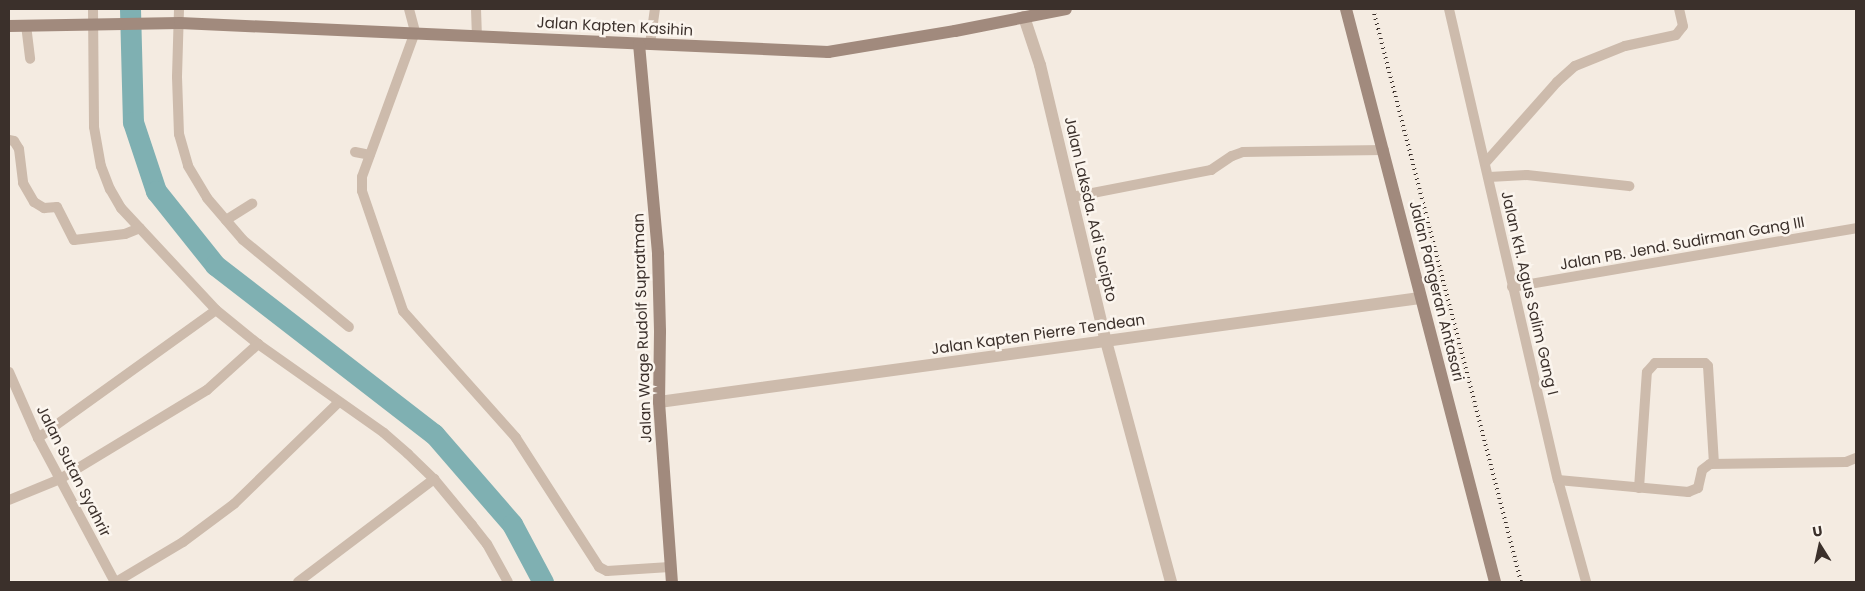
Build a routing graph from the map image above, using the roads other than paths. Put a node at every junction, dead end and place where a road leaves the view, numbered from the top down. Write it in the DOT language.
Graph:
graph roads {
  1 [pos="93,9"];
  2 [pos="179,9"];
  3 [pos="409,9"];
  4 [pos="476,9"];
  5 [pos="655,9"];
  6 [pos="1066,9"];
  7 [pos="1346,9"];
  8 [pos="1448,9"];
  9 [pos="1680,9"];
  10 [pos="1023,13"];
  11 [pos="98,23"];
  12 [pos="177,23"];
  13 [pos="26,25"];
  14 [pos="9,26"];
  15 [pos="415,32"];
  16 [pos="477,36"];
  17 [pos="644,44"];
  18 [pos="30,59"];
  19 [pos="9,140"];
  20 [pos="1384,150"];
  21 [pos="355,152"];
  22 [pos="370,155"];
  23 [pos="1486,162"];
  24 [pos="1489,177"];
  25 [pos="1629,186"];
  26 [pos="1072,197"];
  27 [pos="252,204"];
  28 [pos="226,220"];
  29 [pos="140,228"];
  30 [pos="1856,228"];
  31 [pos="1512,287"];
  32 [pos="1420,298"];
  33 [pos="216,310"];
  34 [pos="349,327"];
  35 [pos="1106,341"];
  36 [pos="258,344"];
  37 [pos="9,372"];
  38 [pos="339,402"];
  39 [pos="659,402"];
  40 [pos="38,438"];
  41 [pos="1856,458"];
  42 [pos="1714,464"];
  43 [pos="60,479"];
  44 [pos="434,479"];
  45 [pos="1558,480"];
  46 [pos="1639,488"];
  47 [pos="9,500"];
  48 [pos="670,567"];
  49 [pos="115,582"];
  50 [pos="298,582"];
  51 [pos="508,582"];
  52 [pos="672,582"];
  53 [pos="1170,582"];
  54 [pos="1495,582"];
  55 [pos="1586,582"];
  1 -- 11 [label="street"];
  2 -- 12 [label="street"];
  3 -- 15 [label="street"];
  4 -- 16 [label="street"];
  5 -- 17 [label="street"];
  6 -- 10 [label="main road, Jalan Kapten Kasihin"];
  7 -- 20 [label="main road, Jalan Pangeran Antasari"];
  8 -- 23 [label="street, Jalan KH. Agus Salim Gang I"];
  9 -- 23 [label="street"];
  10 -- 17 [label="main road, Jalan Kapten Kasihin"];
  10 -- 26 [label="street, Jalan Laksda. Adi Sucipto"];
  11 -- 12 [label="main road, Jalan Kapten Kasihin"];
  11 -- 13 [label="main road, Jalan Kapten Kasihin"];
  11 -- 29 [label="street"];
  12 -- 15 [label="main road, Jalan Kapten Kasihin"];
  12 -- 28 [label="street"];
  13 -- 14 [label="main road, Jalan Kapten Kasihin"];
  13 -- 18 [label="street"];
  15 -- 16 [label="main road, Jalan Kapten Kasihin"];
  15 -- 22 [label="street"];
  16 -- 17 [label="main road, Jalan Kapten Kasihin"];
  17 -- 39 [label="main road, Jalan Wage Rudolf Supratman"];
  19 -- 29 [label="street"];
  20 -- 26 [label="street"];
  20 -- 32 [label="main road, Jalan Pangeran Antasari"];
  21 -- 22 [label="street"];
  22 -- 48 [label="street"];
  23 -- 24 [label="street, Jalan KH. Agus Salim Gang I"];
  24 -- 25 [label="street"];
  24 -- 31 [label="street, Jalan KH. Agus Salim Gang I"];
  26 -- 35 [label="street, Jalan Laksda. Adi Sucipto"];
  27 -- 28 [label="street"];
  28 -- 34 [label="street"];
  29 -- 33 [label="street"];
  30 -- 31 [label="street, Jalan PB. Jend. Sudirman Gang III"];
  31 -- 45 [label="street, Jalan KH. Agus Salim Gang I"];
  32 -- 35 [label="street, Jalan Kapten Pierre Tendean"];
  32 -- 54 [label="main road, Jalan Pangeran Antasari"];
  33 -- 36 [label="street"];
  33 -- 40 [label="street"];
  35 -- 39 [label="street, Jalan Kapten Pierre Tendean"];
  35 -- 53 [label="street, Jalan Laksda. Adi Sucipto"];
  36 -- 38 [label="street"];
  36 -- 43 [label="street"];
  37 -- 40 [label="street, Jalan Sutan Syahrir"];
  38 -- 44 [label="street"];
  38 -- 49 [label="street"];
  39 -- 48 [label="main road, Jalan Wage Rudolf Supratman"];
  40 -- 43 [label="street, Jalan Sutan Syahrir"];
  41 -- 42 [label="street"];
  42 -- 46 [label="street"];
  42 -- 46 [label="street"];
  43 -- 47 [label="street"];
  43 -- 49 [label="street, Jalan Sutan Syahrir"];
  44 -- 50 [label="street"];
  44 -- 51 [label="street"];
  45 -- 46 [label="street"];
  45 -- 55 [label="street, Jalan KH. Agus Salim Gang I"];
  48 -- 52 [label="main road, Jalan Wage Rudolf Supratman"];
}
